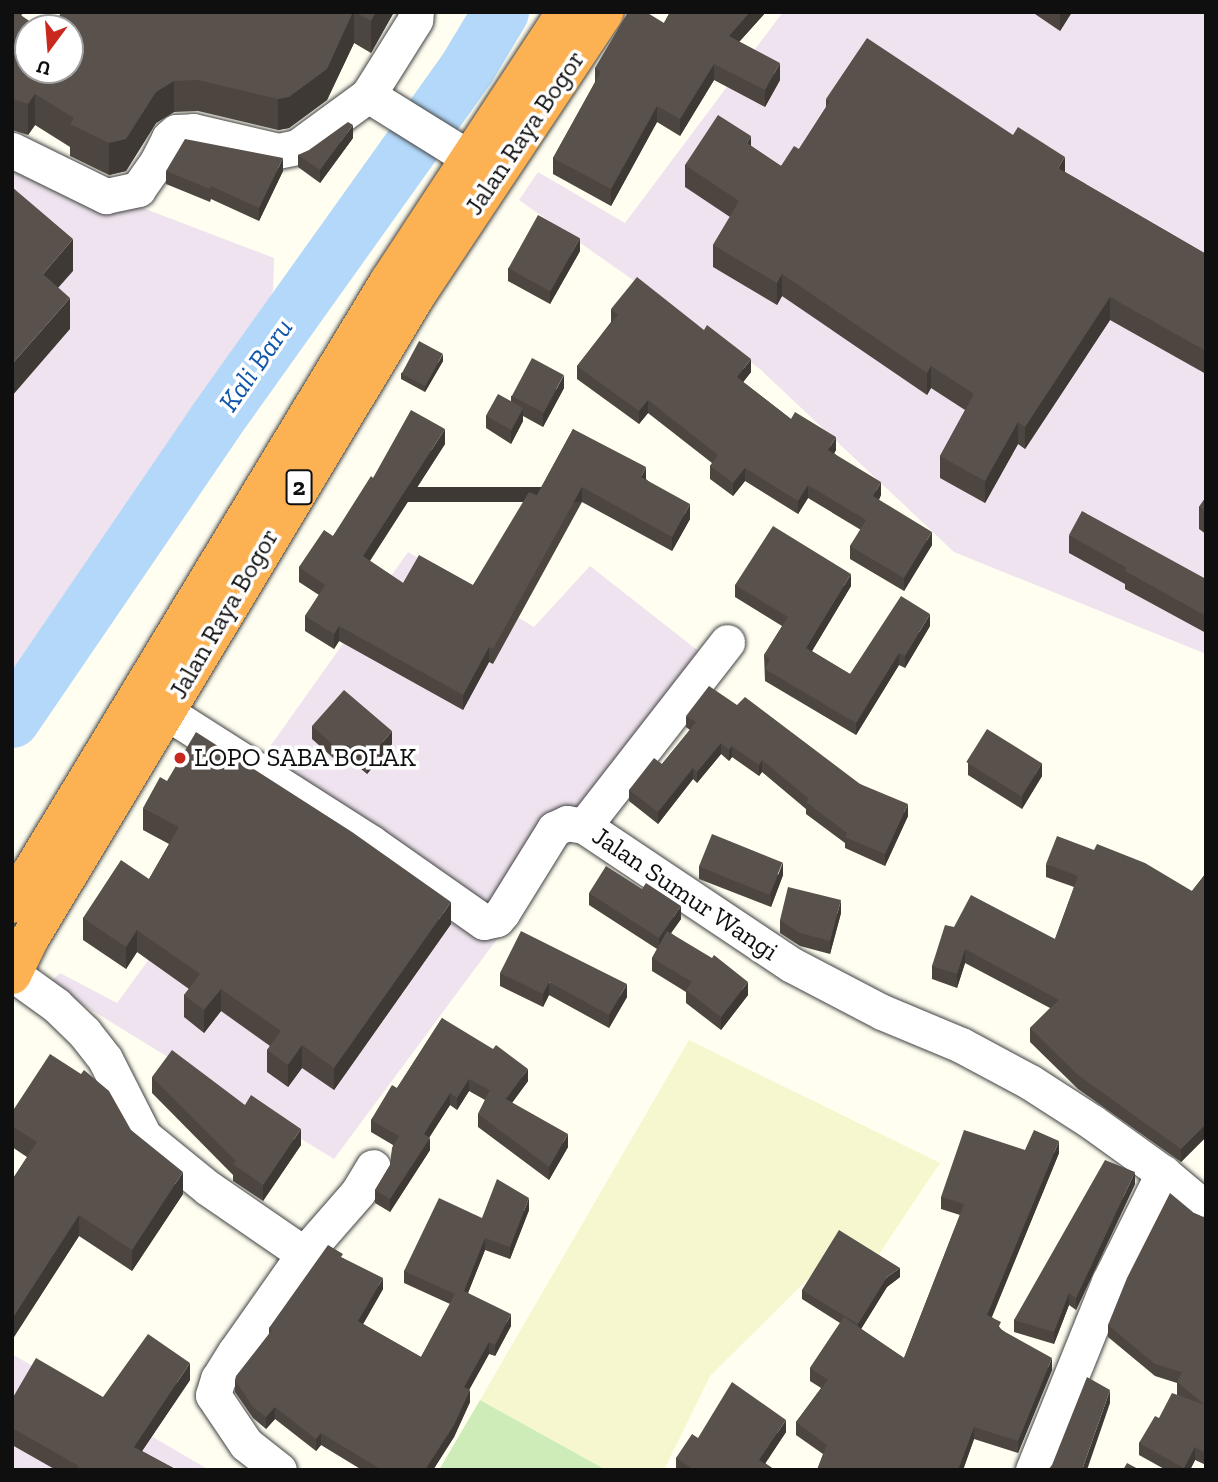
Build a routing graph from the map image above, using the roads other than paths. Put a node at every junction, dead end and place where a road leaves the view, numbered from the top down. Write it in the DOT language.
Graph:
graph roads {
  1 [pos="416,12"];
  2 [pos="566,12"];
  3 [pos="605,12"];
  4 [pos="371,97"];
  5 [pos="12,150"];
  6 [pos="457,150"];
  7 [pos="727,642"];
  8 [pos="166,712"];
  9 [pos="584,826"];
  10 [pos="12,904"];
  11 [pos="12,974"];
  12 [pos="373,1167"];
  13 [pos="1163,1173"];
  14 [pos="1206,1209"];
  15 [pos="304,1254"];
  16 [pos="279,1470"];
  17 [pos="1033,1470"];
  1 -- 4 [label="street"];
  2 -- 6 [label="highway, Jalan Raya Bogor / 2"];
  3 -- 8 [label="highway, Jalan Raya Bogor / 2"];
  4 -- 5 [label="street"];
  4 -- 6 [label="street"];
  6 -- 10 [label="highway, Jalan Raya Bogor / 2"];
  7 -- 9 [label="street"];
  8 -- 9 [label="street, Jalan Sumur Wangi"];
  8 -- 11 [label="highway, Jalan Raya Bogor / 2"];
  9 -- 13 [label="street, Jalan Sumur Wangi"];
  11 -- 15 [label="street"];
  12 -- 15 [label="street"];
  13 -- 14 [label="street, Jalan Sumur Wangi"];
  13 -- 17 [label="street"];
  15 -- 16 [label="street"];
}
